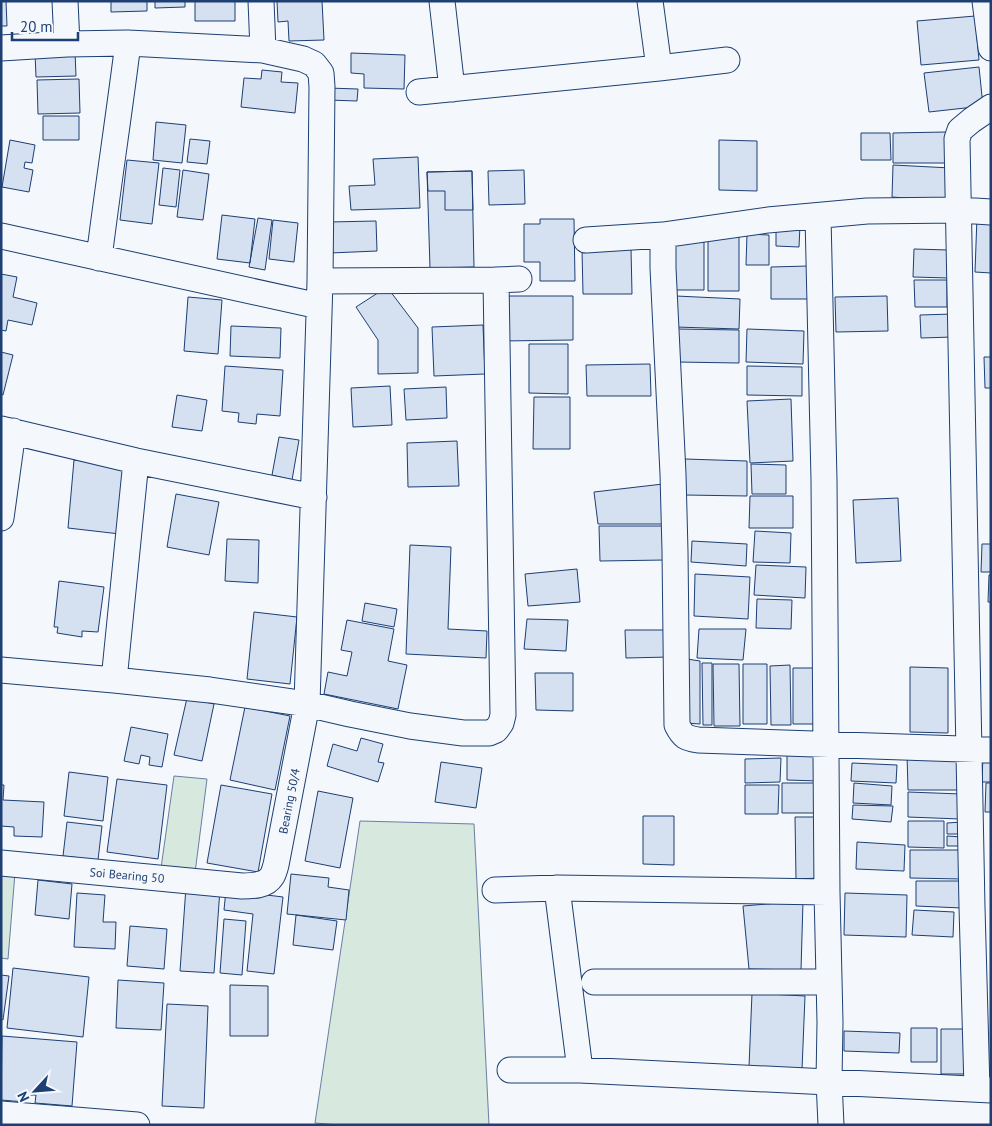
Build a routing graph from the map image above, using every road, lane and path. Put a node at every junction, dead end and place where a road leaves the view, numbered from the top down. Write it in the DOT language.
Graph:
graph roads {
  1 [pos="65,1"];
  2 [pos="261,1"];
  3 [pos="442,1"];
  4 [pos="650,1"];
  5 [pos="985,1"];
  6 [pos="128,43"];
  7 [pos="67,44"];
  8 [pos="1,48"];
  9 [pos="991,48"];
  10 [pos="262,50"];
  11 [pos="727,60"];
  12 [pos="659,68"];
  13 [pos="452,89"];
  14 [pos="419,92"];
  15 [pos="991,107"];
  16 [pos="959,210"];
  17 [pos="991,212"];
  18 [pos="818,216"];
  19 [pos="663,235"];
  20 [pos="1,236"];
  21 [pos="586,240"];
  22 [pos="99,258"];
  23 [pos="320,280"];
  24 [pos="319,306"];
  25 [pos="7,430"];
  26 [pos="136,461"];
  27 [pos="314,497"];
  28 [pos="1,518"];
  29 [pos="1,670"];
  30 [pos="114,680"];
  31 [pos="307,704"];
  32 [pos="827,745"];
  33 [pos="980,749"];
  34 [pos="1,863"];
  35 [pos="253,886"];
  36 [pos="557,888"];
  37 [pos="495,890"];
  38 [pos="828,892"];
  39 [pos="594,982"];
  40 [pos="829,982"];
  41 [pos="510,1070"];
  42 [pos="580,1070"];
  43 [pos="829,1081"];
  44 [pos="984,1090"];
  45 [pos="1,1114"];
  46 [pos="137,1125"];
  47 [pos="831,1125"];
  1 -- 7 [label="street"];
  2 -- 10 [label="street"];
  3 -- 13 [label="street"];
  4 -- 12 [label="street"];
  5 -- 9 [label="street"];
  6 -- 7 [label="street"];
  6 -- 10 [label="street"];
  6 -- 22 [label="street"];
  7 -- 8 [label="street"];
  10 -- 23 [label="street, Bearing 50/4"];
  11 -- 12 [label="street"];
  12 -- 13 [label="street"];
  13 -- 14 [label="street"];
  15 -- 16 [label="street"];
  16 -- 17 [label="street"];
  16 -- 18 [label="street"];
  16 -- 33 [label="street"];
  18 -- 19 [label="street"];
  18 -- 32 [label="street"];
  19 -- 21 [label="street"];
  19 -- 32 [label="street"];
  20 -- 22 [label="street"];
  22 -- 24 [label="street"];
  23 -- 24 [label="street, Bearing 50/4"];
  23 -- 31 [label="street"];
  24 -- 27 [label="street, Bearing 50/4"];
  25 -- 26 [label="street"];
  25 -- 28 [label="street"];
  26 -- 27 [label="street"];
  26 -- 30 [label="street"];
  27 -- 31 [label="street, Bearing 50/4"];
  29 -- 30 [label="street"];
  30 -- 31 [label="street"];
  31 -- 35 [label="street, Bearing 50/4"];
  32 -- 33 [label="street"];
  32 -- 38 [label="street"];
  33 -- 44 [label="street"];
  34 -- 35 [label="street, Soi Bearing 50"];
  36 -- 37 [label="street"];
  36 -- 38 [label="street"];
  36 -- 42 [label="street"];
  38 -- 40 [label="street"];
  39 -- 40 [label="street"];
  40 -- 43 [label="street"];
  41 -- 42 [label="street"];
  42 -- 43 [label="street"];
  43 -- 44 [label="street"];
  43 -- 47 [label="street"];
  45 -- 46 [label="street"];
}
